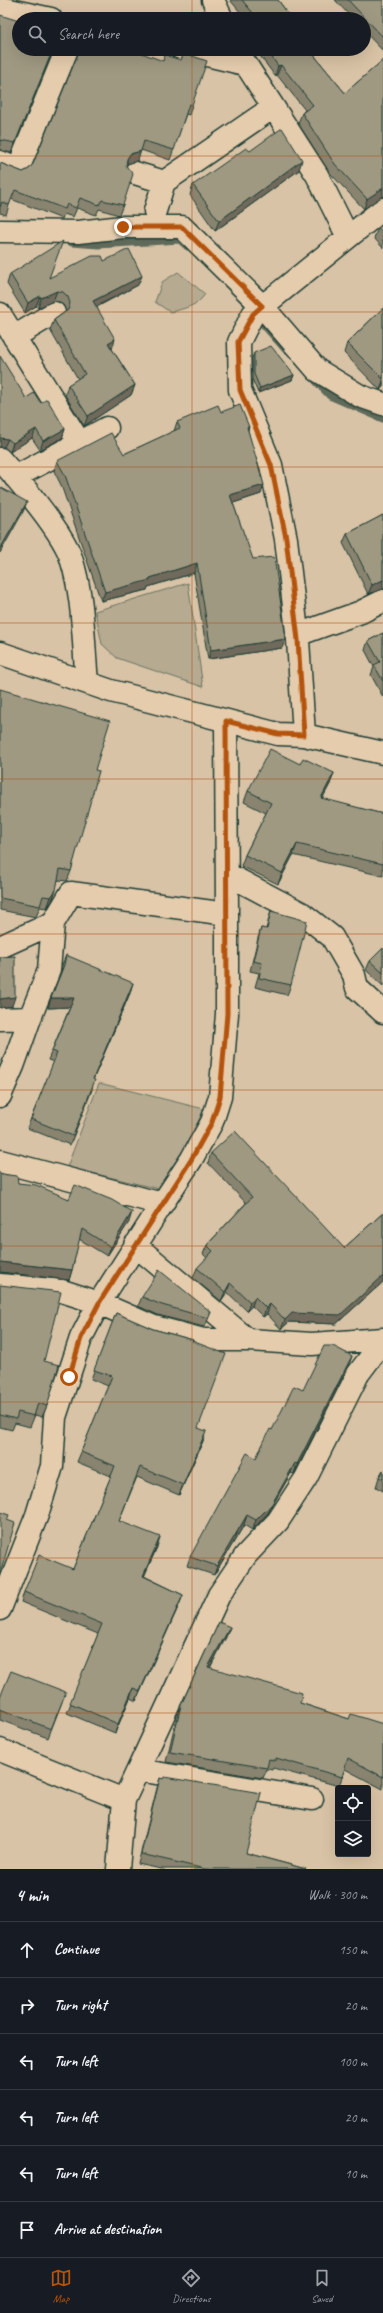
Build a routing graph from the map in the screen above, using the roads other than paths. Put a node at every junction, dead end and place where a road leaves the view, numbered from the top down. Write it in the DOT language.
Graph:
graph roads {
  1 [pos="213,0"];
  2 [pos="0,8"];
  3 [pos="19,12"];
  4 [pos="219,12"];
  5 [pos="64,56"];
  6 [pos="241,56"];
  7 [pos="272,108"];
  8 [pos="0,162"];
  9 [pos="135,173"];
  10 [pos="164,182"];
  11 [pos="383,209"];
  12 [pos="155,211"];
  13 [pos="0,231"];
  14 [pos="348,237"];
  15 [pos="258,310"];
  16 [pos="54,312"];
  17 [pos="0,314"];
  18 [pos="14,337"];
  19 [pos="383,404"];
  20 [pos="107,428"];
  21 [pos="80,443"];
  22 [pos="0,459"];
  23 [pos="15,477"];
  24 [pos="383,602"];
  25 [pos="297,635"];
  26 [pos="0,653"];
  27 [pos="87,682"];
  28 [pos="226,721"];
  29 [pos="304,735"];
  30 [pos="383,753"];
  31 [pos="227,874"];
  32 [pos="227,914"];
  33 [pos="53,923"];
  34 [pos="0,947"];
  35 [pos="383,1012"];
  36 [pos="30,1018"];
  37 [pos="0,1019"];
  38 [pos="0,1096"];
  39 [pos="0,1161"];
  40 [pos="162,1204"];
  41 [pos="135,1245"];
  42 [pos="0,1285"];
  43 [pos="99,1303"];
  44 [pos="248,1340"];
  45 [pos="383,1340"];
  46 [pos="1,1603"];
  47 [pos="0,1750"];
  48 [pos="138,1770"];
  49 [pos="312,1799"];
  50 [pos="124,1800"];
  51 [pos="118,1869"];
  1 -- 4 [label="street"];
  2 -- 3 [label="street"];
  5 -- 8 [label="street"];
  6 -- 7 [label="street"];
  7 -- 10 [label="street"];
  7 -- 14 [label="street"];
  9 -- 10 [label="street"];
  10 -- 12 [label="street"];
  11 -- 14 [label="street"];
  13 -- 15 [label="street"];
  14 -- 15 [label="street"];
  15 -- 19 [label="street"];
  15 -- 25 [label="street"];
  16 -- 18 [label="street"];
  17 -- 18 [label="street"];
  18 -- 21 [label="street"];
  20 -- 21 [label="street"];
  21 -- 23 [label="street"];
  22 -- 23 [label="street"];
  23 -- 27 [label="street"];
  24 -- 25 [label="street"];
  25 -- 29 [label="street"];
  26 -- 27 [label="street"];
  27 -- 28 [label="street"];
  28 -- 29 [label="street"];
  28 -- 31 [label="street"];
  29 -- 30 [label="street"];
  31 -- 32 [label="street"];
  31 -- 35 [label="street"];
  32 -- 33 [label="street"];
  32 -- 40 [label="street"];
  33 -- 34 [label="street"];
  33 -- 36 [label="street"];
  36 -- 37 [label="street"];
  36 -- 38 [label="street"];
  39 -- 40 [label="street"];
  40 -- 41 [label="street"];
  41 -- 43 [label="street"];
  41 -- 44 [label="street"];
  42 -- 43 [label="street"];
  43 -- 44 [label="street"];
  43 -- 46 [label="street"];
  44 -- 45 [label="street"];
  45 -- 48 [label="street"];
  47 -- 50 [label="street"];
  48 -- 49 [label="street"];
  48 -- 50 [label="street"];
  50 -- 51 [label="street"];
}
